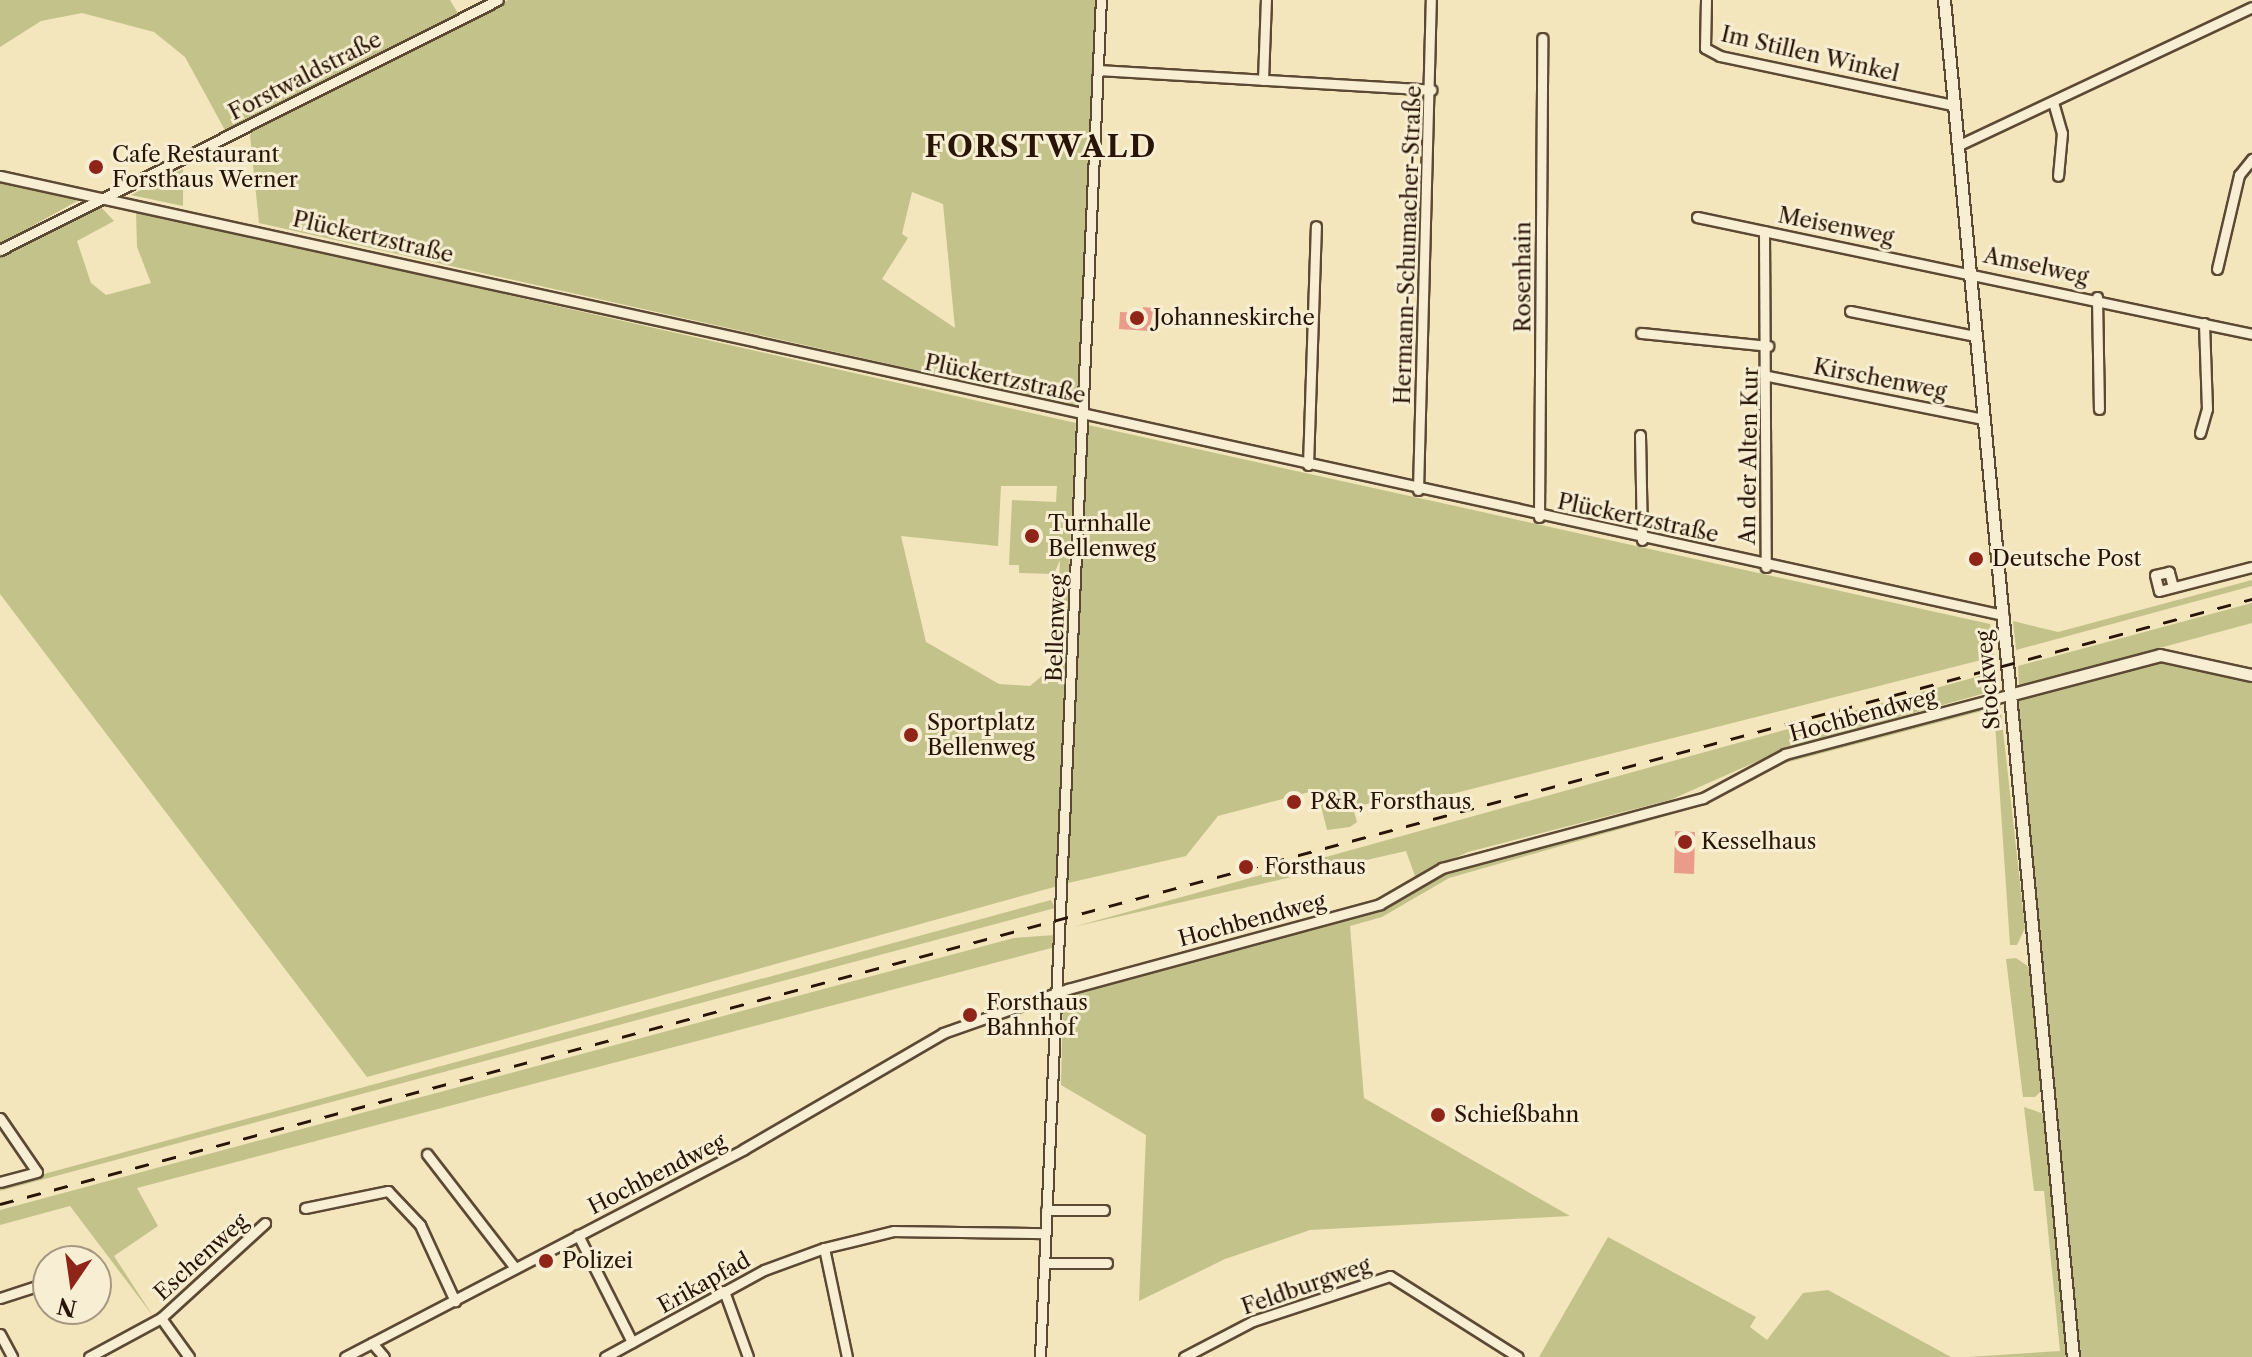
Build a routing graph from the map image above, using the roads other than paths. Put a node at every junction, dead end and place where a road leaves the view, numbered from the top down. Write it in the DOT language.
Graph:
graph roads {
  1 [pos="498,0"];
  2 [pos="1101,0"];
  3 [pos="1266,0"];
  4 [pos="1431,0"];
  5 [pos="1706,0"];
  6 [pos="1944,0"];
  7 [pos="2252,7"];
  8 [pos="1542,38"];
  9 [pos="1098,70"];
  10 [pos="1263,80"];
  11 [pos="1431,90"];
  12 [pos="2053,102"];
  13 [pos="1953,105"];
  14 [pos="1957,146"];
  15 [pos="2252,159"];
  16 [pos="0,176"];
  17 [pos="2058,176"];
  18 [pos="103,199"];
  19 [pos="1697,217"];
  20 [pos="1316,226"];
  21 [pos="1764,231"];
  22 [pos="0,250"];
  23 [pos="2217,269"];
  24 [pos="1968,270"];
  25 [pos="2097,297"];
  26 [pos="1850,311"];
  27 [pos="2204,323"];
  28 [pos="1641,333"];
  29 [pos="2252,334"];
  30 [pos="1975,336"];
  31 [pos="1768,346"];
  32 [pos="1768,376"];
  33 [pos="2099,409"];
  34 [pos="1082,416"];
  35 [pos="1984,419"];
  36 [pos="2200,433"];
  37 [pos="1640,435"];
  38 [pos="1308,465"];
  39 [pos="1418,490"];
  40 [pos="1539,517"];
  41 [pos="1642,540"];
  42 [pos="1766,567"];
  43 [pos="2252,567"];
  44 [pos="2173,587"];
  45 [pos="2003,615"];
  46 [pos="2252,675"];
  47 [pos="2009,695"];
  48 [pos="1057,992"];
  49 [pos="0,1118"];
  50 [pos="427,1154"];
  51 [pos="0,1182"];
  52 [pos="305,1208"];
  53 [pos="1046,1210"];
  54 [pos="1104,1210"];
  55 [pos="265,1223"];
  56 [pos="1045,1233"];
  57 [pos="578,1235"];
  58 [pos="824,1248"];
  59 [pos="1044,1263"];
  60 [pos="1107,1263"];
  61 [pos="515,1268"];
  62 [pos="32,1288"];
  63 [pos="724,1291"];
  64 [pos="0,1298"];
  65 [pos="455,1301"];
  66 [pos="161,1318"];
  67 [pos="0,1334"];
  68 [pos="632,1342"];
  69 [pos="372,1343"];
  70 [pos="12,1357"];
  71 [pos="89,1357"];
  72 [pos="189,1357"];
  73 [pos="345,1357"];
  74 [pos="384,1357"];
  75 [pos="605,1357"];
  76 [pos="748,1357"];
  77 [pos="847,1357"];
  78 [pos="1040,1357"];
  79 [pos="1184,1357"];
  80 [pos="1518,1357"];
  81 [pos="2073,1357"];
  1 -- 18 [label="street, Forstwaldstraße"];
  2 -- 9 [label="street, Bellenweg"];
  3 -- 10 [label="street"];
  4 -- 11 [label="street, Hermann-Schumacher-Straße"];
  5 -- 13 [label="street, Im Stillen Winkel"];
  6 -- 13 [label="street, Stockweg"];
  7 -- 12 [label="street"];
  8 -- 40 [label="street, Rosenhain"];
  9 -- 10 [label="street"];
  9 -- 34 [label="street, Bellenweg"];
  10 -- 11 [label="street"];
  11 -- 39 [label="street, Hermann-Schumacher-Straße"];
  12 -- 14 [label="street"];
  12 -- 17 [label="street"];
  13 -- 14 [label="street, Stockweg"];
  14 -- 24 [label="street, Stockweg"];
  15 -- 23 [label="street"];
  16 -- 18 [label="street, Plückertzstraße"];
  18 -- 22 [label="street, Forstwaldstraße"];
  18 -- 34 [label="street, Plückertzstraße"];
  19 -- 21 [label="street, Meisenweg"];
  20 -- 38 [label="street"];
  21 -- 24 [label="street, Meisenweg"];
  21 -- 31 [label="street, An der Alten Kur"];
  24 -- 25 [label="street, Amselweg"];
  24 -- 30 [label="street, Stockweg"];
  25 -- 27 [label="street, Amselweg"];
  25 -- 33 [label="street, Amselweg"];
  26 -- 30 [label="street"];
  27 -- 29 [label="street, Amselweg"];
  27 -- 36 [label="street"];
  28 -- 31 [label="street, An der Alten Kur"];
  30 -- 35 [label="street, Stockweg"];
  31 -- 32 [label="street, An der Alten Kur"];
  32 -- 35 [label="street, Kirschenweg"];
  32 -- 42 [label="street, An der Alten Kur"];
  34 -- 38 [label="street, Plückertzstraße"];
  34 -- 48 [label="street, Bellenweg"];
  35 -- 45 [label="street, Stockweg"];
  37 -- 41 [label="street"];
  38 -- 39 [label="street, Plückertzstraße"];
  39 -- 40 [label="street, Plückertzstraße"];
  40 -- 41 [label="street, Plückertzstraße"];
  41 -- 42 [label="street, Plückertzstraße"];
  42 -- 45 [label="street, Plückertzstraße"];
  43 -- 44 [label="street"];
  45 -- 47 [label="street, Stockweg"];
  46 -- 47 [label="street"];
  47 -- 48 [label="street, Hochbendweg"];
  47 -- 81 [label="street, Stockweg"];
  48 -- 53 [label="street, Bellenweg"];
  48 -- 57 [label="street, Hochbendweg"];
  49 -- 51 [label="street"];
  50 -- 61 [label="street"];
  52 -- 65 [label="street"];
  53 -- 54 [label="street"];
  53 -- 56 [label="street, Bellenweg"];
  55 -- 66 [label="street, Eschenweg"];
  56 -- 58 [label="street, Erikapfad"];
  56 -- 59 [label="street, Bellenweg"];
  57 -- 61 [label="street, Hochbendweg"];
  57 -- 68 [label="street, Hochbendweg"];
  58 -- 63 [label="street, Erikapfad"];
  58 -- 77 [label="street"];
  59 -- 60 [label="street"];
  59 -- 78 [label="street, Bellenweg"];
  61 -- 65 [label="street, Hochbendweg"];
  62 -- 64 [label="street"];
  63 -- 68 [label="street, Erikapfad"];
  63 -- 76 [label="street"];
  65 -- 69 [label="street, Hochbendweg"];
  66 -- 71 [label="street, Eschenweg"];
  66 -- 72 [label="street, Eschenweg"];
  67 -- 70 [label="street"];
  68 -- 75 [label="street, Erikapfad"];
  69 -- 73 [label="street, Hochbendweg"];
  69 -- 74 [label="street"];
  79 -- 80 [label="street, Feldburgweg"];
}
